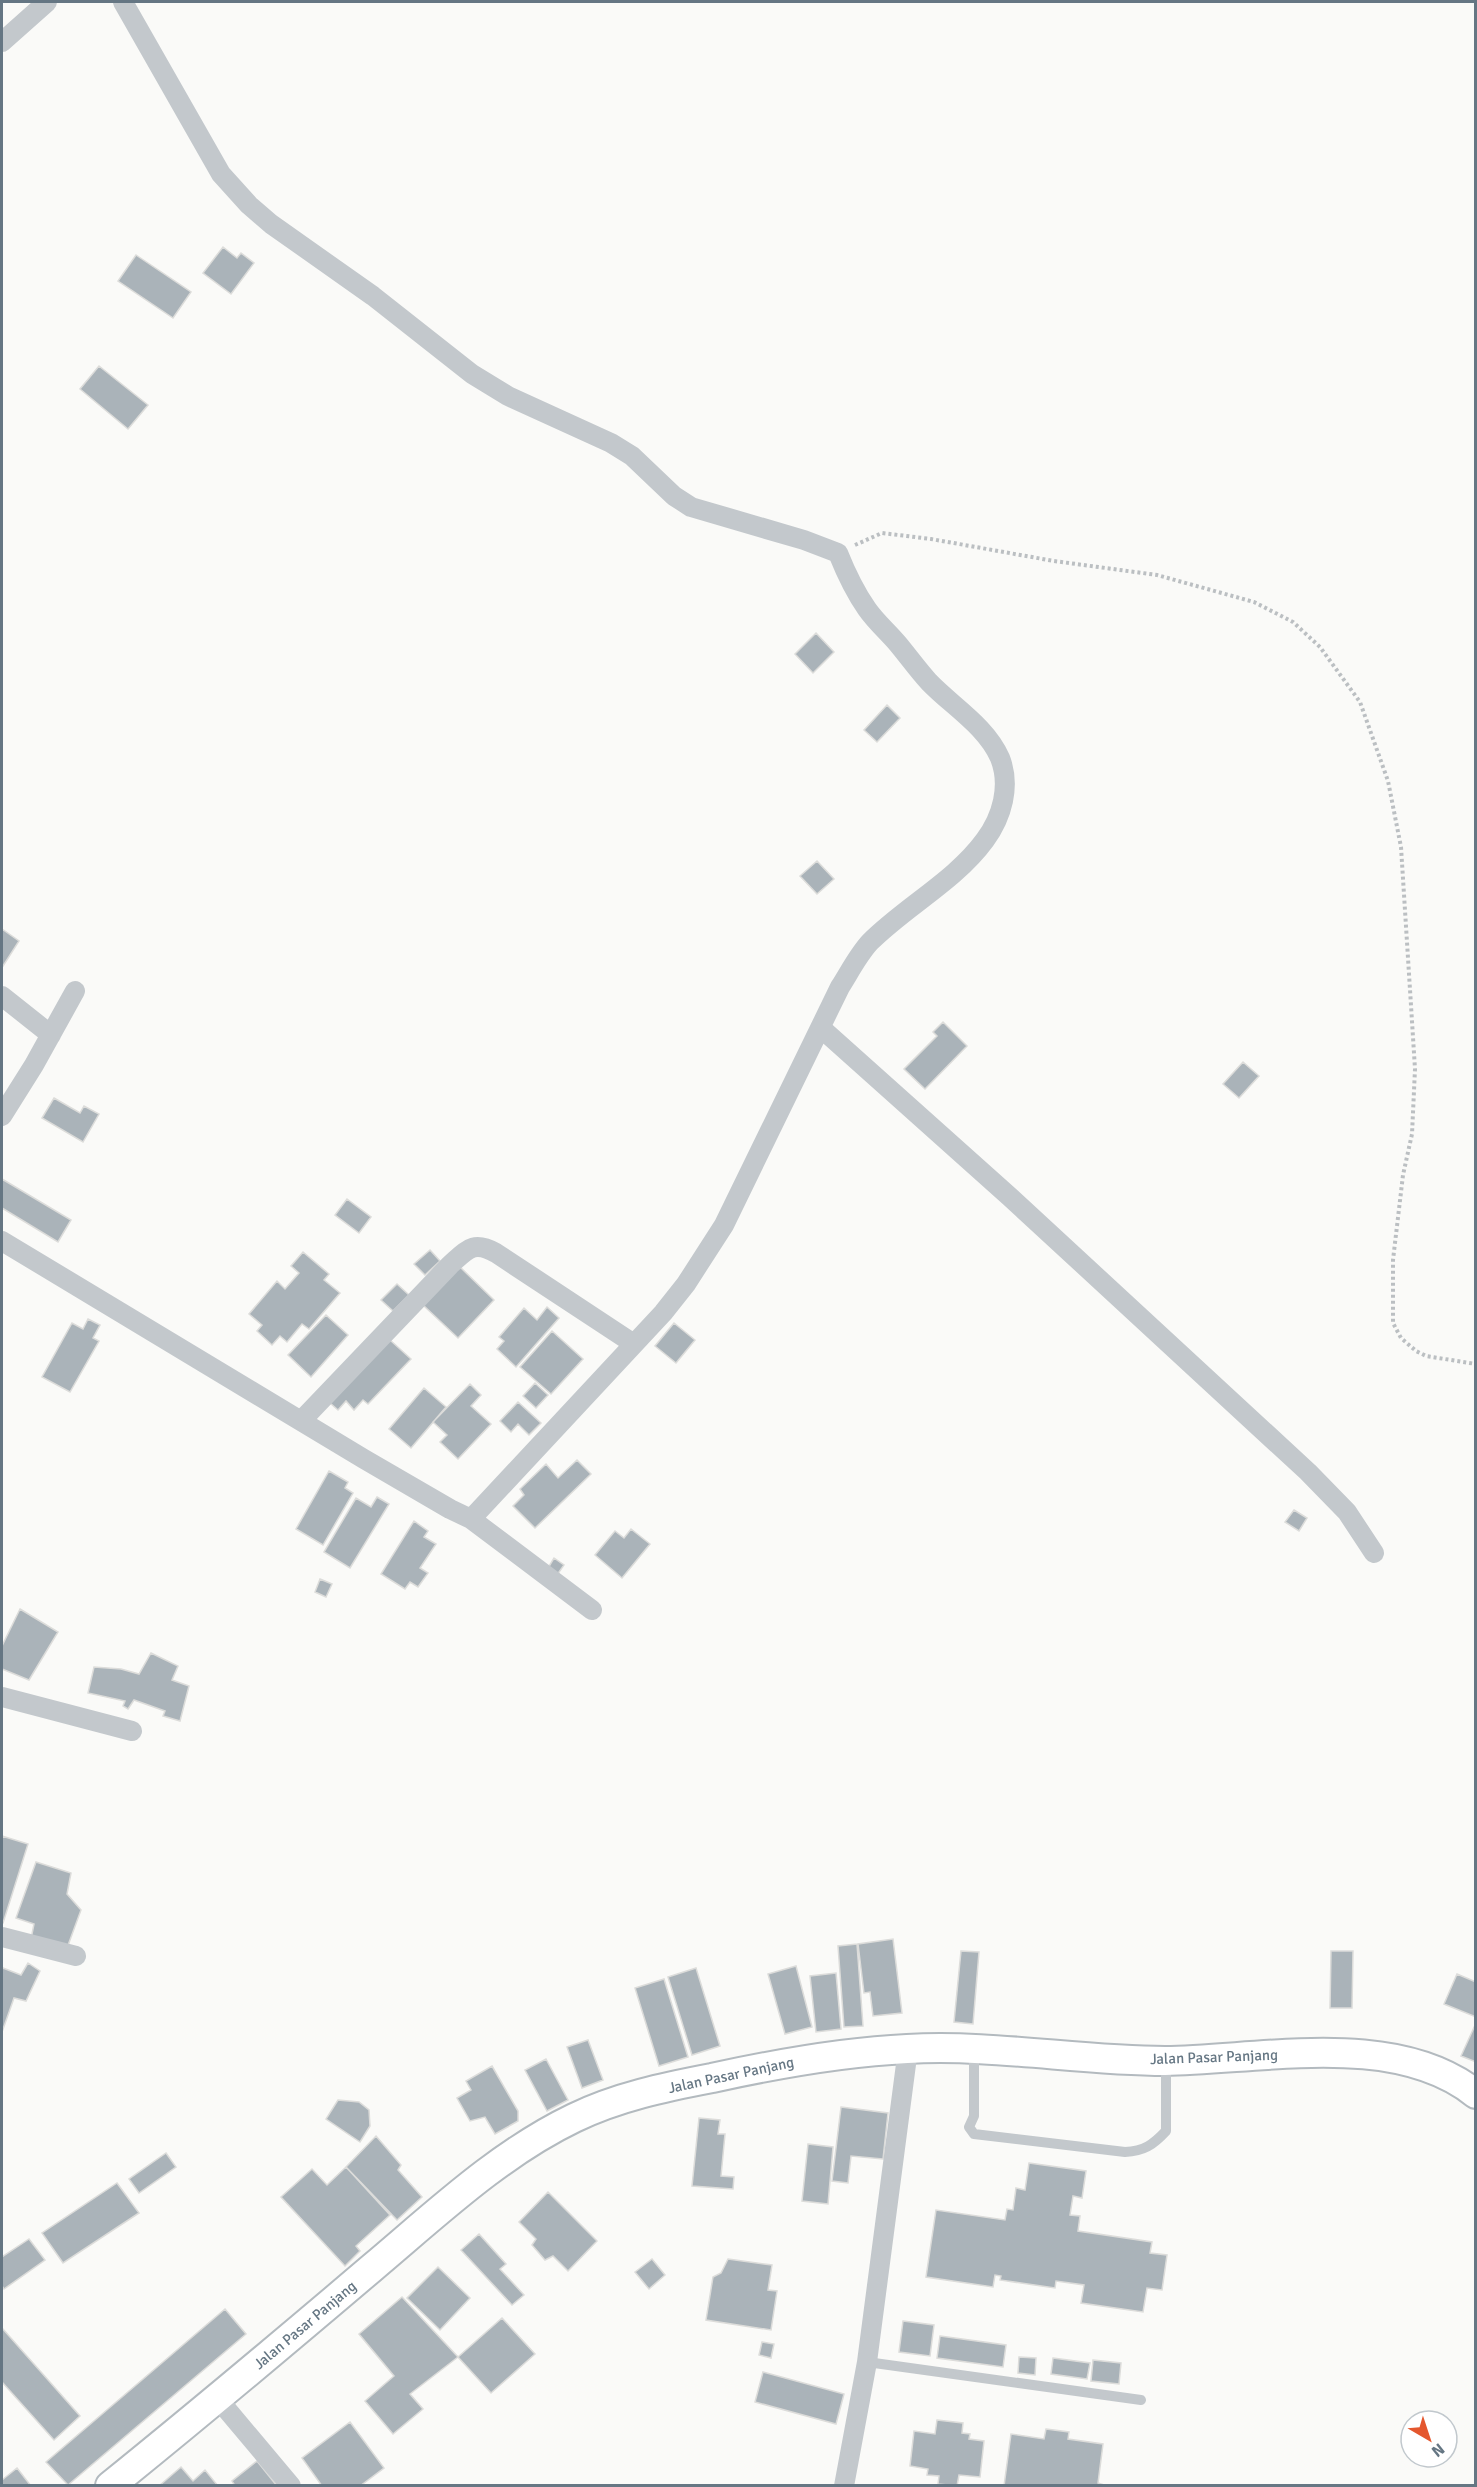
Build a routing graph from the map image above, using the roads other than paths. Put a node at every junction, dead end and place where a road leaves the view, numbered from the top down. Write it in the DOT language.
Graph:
graph roads {
  1 [pos="47,2"];
  2 [pos="123,2"];
  3 [pos="2,42"];
  4 [pos="75,991"];
  5 [pos="2,996"];
  6 [pos="821,1028"];
  7 [pos="51,1035"];
  8 [pos="2,1116"];
  9 [pos="2,1241"];
  10 [pos="633,1344"];
  11 [pos="301,1421"];
  12 [pos="471,1519"];
  13 [pos="1374,1553"];
  14 [pos="592,1610"];
  15 [pos="2,1697"];
  16 [pos="132,1731"];
  17 [pos="2,1937"];
  18 [pos="76,1956"];
  19 [pos="974,2048"];
  20 [pos="908,2049"];
  21 [pos="1166,2061"];
  22 [pos="1476,2094"];
  23 [pos="867,2362"];
  24 [pos="218,2398"];
  25 [pos="1141,2400"];
  26 [pos="110,2486"];
  27 [pos="291,2486"];
  28 [pos="844,2486"];
  1 -- 3 [label="street"];
  2 -- 6 [label="street"];
  4 -- 7 [label="street"];
  5 -- 7 [label="street"];
  6 -- 10 [label="street"];
  6 -- 13 [label="street"];
  7 -- 8 [label="street"];
  9 -- 11 [label="street"];
  10 -- 11 [label="street"];
  10 -- 12 [label="street"];
  11 -- 12 [label="street"];
  12 -- 14 [label="street"];
  15 -- 16 [label="street"];
  17 -- 18 [label="street"];
  19 -- 20 [label="main road, Jalan Pasar Panjang"];
  19 -- 21 [label="main road, Jalan Pasar Panjang"];
  19 -- 21 [label="lane"];
  20 -- 23 [label="street"];
  20 -- 24 [label="main road, Jalan Pasar Panjang"];
  21 -- 22 [label="main road, Jalan Pasar Panjang"];
  23 -- 25 [label="lane"];
  23 -- 28 [label="street"];
  24 -- 26 [label="main road, Jalan Pasar Panjang"];
  24 -- 27 [label="street"];
}
